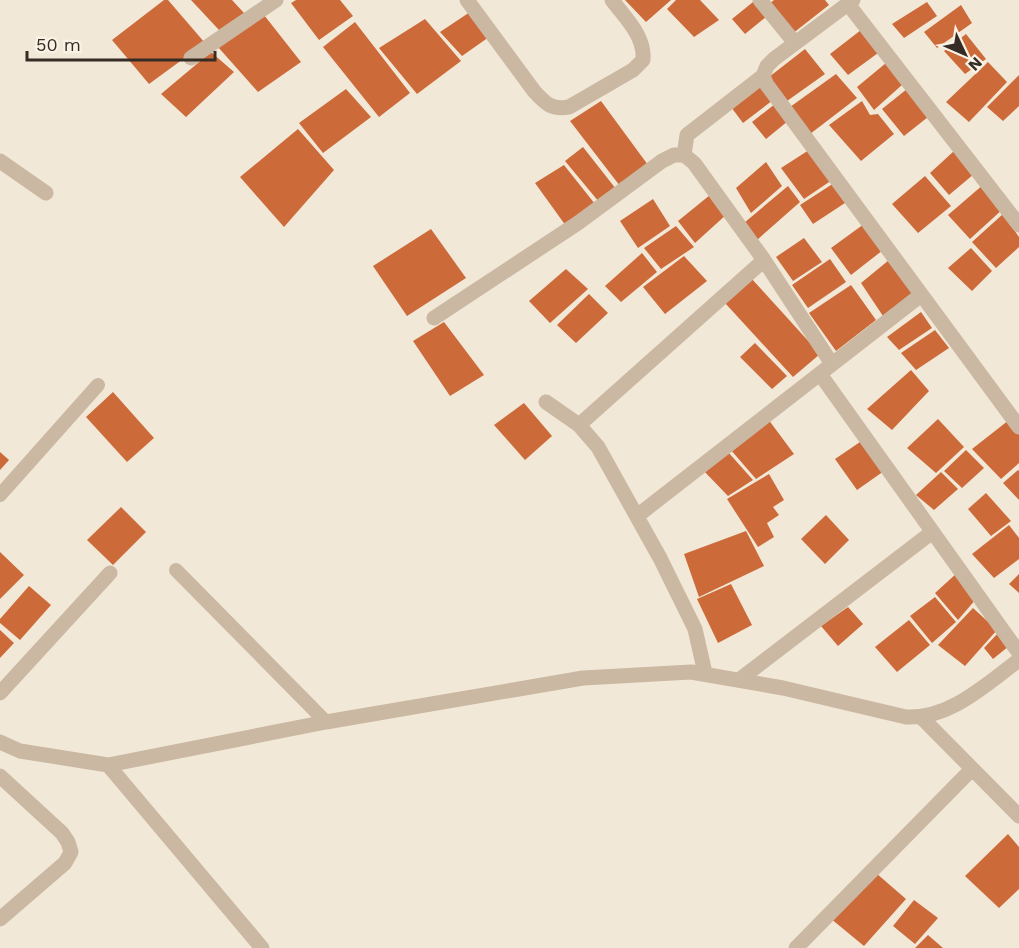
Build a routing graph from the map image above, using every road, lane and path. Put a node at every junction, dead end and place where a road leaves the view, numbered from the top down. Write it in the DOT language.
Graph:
graph roads {
  1 [pos="276,0"];
  2 [pos="467,0"];
  3 [pos="612,0"];
  4 [pos="760,0"];
  5 [pos="850,2"];
  6 [pos="795,43"];
  7 [pos="191,58"];
  8 [pos="763,76"];
  9 [pos="684,154"];
  10 [pos="0,161"];
  11 [pos="46,193"];
  12 [pos="1019,225"];
  13 [pos="764,260"];
  14 [pos="921,295"];
  15 [pos="435,318"];
  16 [pos="826,369"];
  17 [pos="98,385"];
  18 [pos="546,402"];
  19 [pos="579,425"];
  20 [pos="1019,427"];
  21 [pos="0,495"];
  22 [pos="637,516"];
  23 [pos="932,532"];
  24 [pos="176,570"];
  25 [pos="110,573"];
  26 [pos="1019,653"];
  27 [pos="1019,660"];
  28 [pos="698,672"];
  29 [pos="739,680"];
  30 [pos="0,693"];
  31 [pos="922,718"];
  32 [pos="326,722"];
  33 [pos="0,742"];
  34 [pos="108,765"];
  35 [pos="972,769"];
  36 [pos="0,776"];
  37 [pos="1019,816"];
  38 [pos="0,919"];
  39 [pos="262,948"];
  40 [pos="796,948"];
  1 -- 7 [label="street"];
  2 -- 3 [label="street"];
  4 -- 6 [label="street"];
  5 -- 6 [label="street"];
  5 -- 12 [label="street"];
  6 -- 8 [label="street"];
  8 -- 9 [label="street"];
  8 -- 14 [label="street"];
  9 -- 13 [label="street"];
  9 -- 15 [label="street"];
  10 -- 11 [label="street"];
  13 -- 16 [label="street"];
  13 -- 19 [label="street"];
  14 -- 16 [label="street"];
  14 -- 20 [label="street"];
  16 -- 22 [label="street"];
  16 -- 23 [label="street"];
  17 -- 21 [label="lane"];
  18 -- 19 [label="street"];
  19 -- 22 [label="street"];
  22 -- 28 [label="street"];
  23 -- 26 [label="street"];
  23 -- 29 [label="street"];
  24 -- 32 [label="lane"];
  25 -- 30 [label="street"];
  27 -- 31 [label="street"];
  28 -- 29 [label="street"];
  28 -- 32 [label="street"];
  29 -- 31 [label="street"];
  31 -- 35 [label="street"];
  32 -- 34 [label="street"];
  33 -- 34 [label="street"];
  34 -- 39 [label="street"];
  35 -- 37 [label="street"];
  35 -- 40 [label="street"];
  36 -- 38 [label="street"];
}
